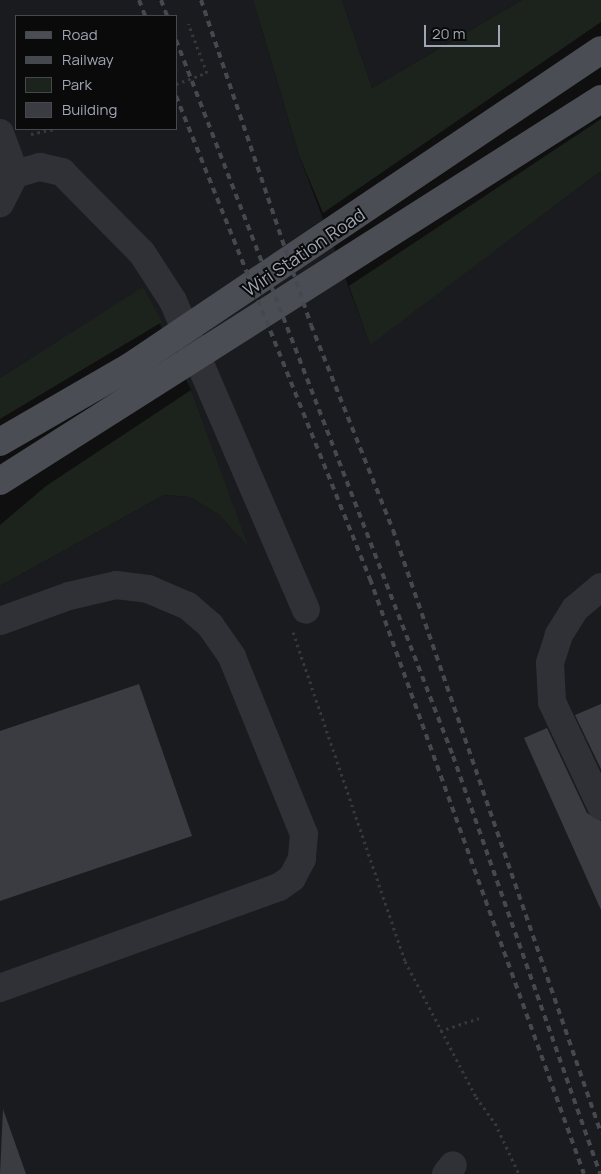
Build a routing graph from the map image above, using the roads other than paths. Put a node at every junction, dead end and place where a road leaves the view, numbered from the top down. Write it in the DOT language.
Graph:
graph roads {
  1 [pos="601,50"];
  2 [pos="601,99"];
  3 [pos="0,134"];
  4 [pos="15,174"];
  5 [pos="0,203"];
  6 [pos="0,442"];
  7 [pos="0,481"];
  8 [pos="601,587"];
  9 [pos="298,617"];
  10 [pos="0,621"];
  11 [pos="601,806"];
  12 [pos="0,988"];
  1 -- 6 [label="main road, Wiri Station Road"];
  2 -- 7 [label="main road, Wiri Station Road"];
  3 -- 4 [label="lane"];
  4 -- 5 [label="lane"];
  4 -- 9 [label="lane"];
  8 -- 11 [label="lane"];
  10 -- 12 [label="lane"];
}
